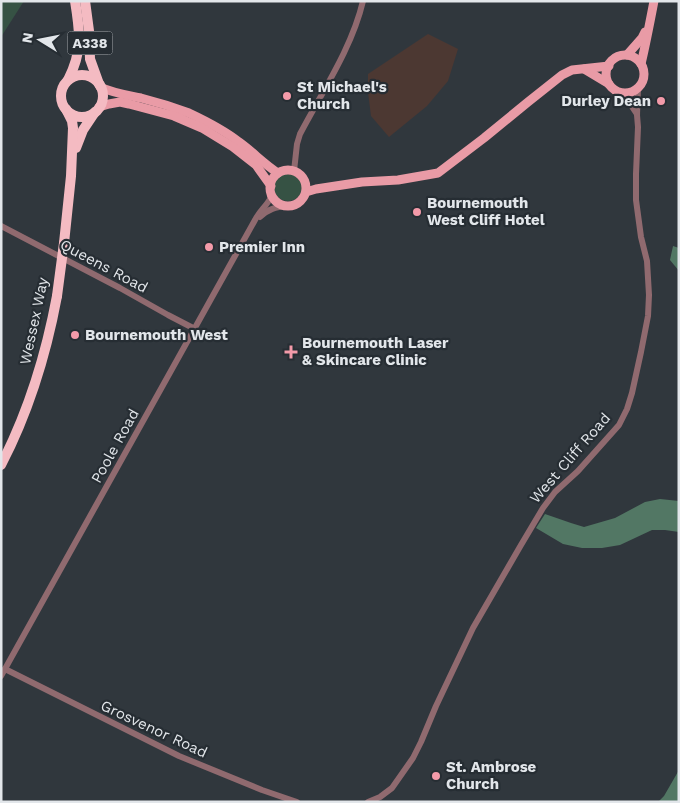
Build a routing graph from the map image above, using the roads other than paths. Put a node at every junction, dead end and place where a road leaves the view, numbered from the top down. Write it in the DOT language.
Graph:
graph roads {
  1 [pos="75,1"];
  2 [pos="85,1"];
  3 [pos="363,1"];
  4 [pos="654,1"];
  5 [pos="651,18"];
  6 [pos="627,55"];
  7 [pos="641,64"];
  8 [pos="609,66"];
  9 [pos="584,69"];
  10 [pos="68,80"];
  11 [pos="609,84"];
  12 [pos="100,86"];
  13 [pos="638,88"];
  14 [pos="623,93"];
  15 [pos="66,108"];
  16 [pos="97,109"];
  17 [pos="637,115"];
  18 [pos="294,171"];
  19 [pos="278,173"];
  20 [pos="70,176"];
  21 [pos="271,190"];
  22 [pos="306,192"];
  23 [pos="287,206"];
  24 [pos="1,226"];
  25 [pos="251,227"];
  26 [pos="195,329"];
  27 [pos="1,465"];
  28 [pos="5,670"];
  29 [pos="1,676"];
  30 [pos="297,802"];
  31 [pos="368,802"];
  1 -- 10 [label="highway, A338"];
  2 -- 12 [label="highway, A338"];
  3 -- 18 [label="street"];
  4 -- 5 [label="main road"];
  5 -- 6 [label="main road"];
  5 -- 7 [label="main road"];
  6 -- 7 [label="main road"];
  6 -- 8 [label="main road"];
  7 -- 13 [label="main road"];
  8 -- 9 [label="main road"];
  8 -- 11 [label="main road"];
  9 -- 11 [label="main road"];
  9 -- 22 [label="main road"];
  10 -- 12 [label="highway"];
  10 -- 15 [label="highway"];
  11 -- 14 [label="main road"];
  12 -- 16 [label="highway"];
  12 -- 19 [label="main road"];
  13 -- 14 [label="main road"];
  13 -- 17 [label="street, West Cliff Road"];
  14 -- 17 [label="street"];
  15 -- 16 [label="highway"];
  15 -- 20 [label="highway, Wessex Way"];
  16 -- 20 [label="highway, Wessex Way"];
  16 -- 21 [label="main road"];
  17 -- 31 [label="street, West Cliff Road"];
  18 -- 19 [label="main road"];
  18 -- 22 [label="main road"];
  19 -- 21 [label="main road"];
  20 -- 27 [label="highway, Wessex Way, bridge"];
  21 -- 23 [label="main road"];
  21 -- 25 [label="street, Poole Road"];
  22 -- 23 [label="main road"];
  23 -- 25 [label="street, Poole Road"];
  24 -- 26 [label="street, Queens Road"];
  25 -- 26 [label="street, Poole Road"];
  26 -- 28 [label="street, Poole Road"];
  28 -- 29 [label="street, Poole Road"];
  28 -- 30 [label="street, Grosvenor Road"];
}
